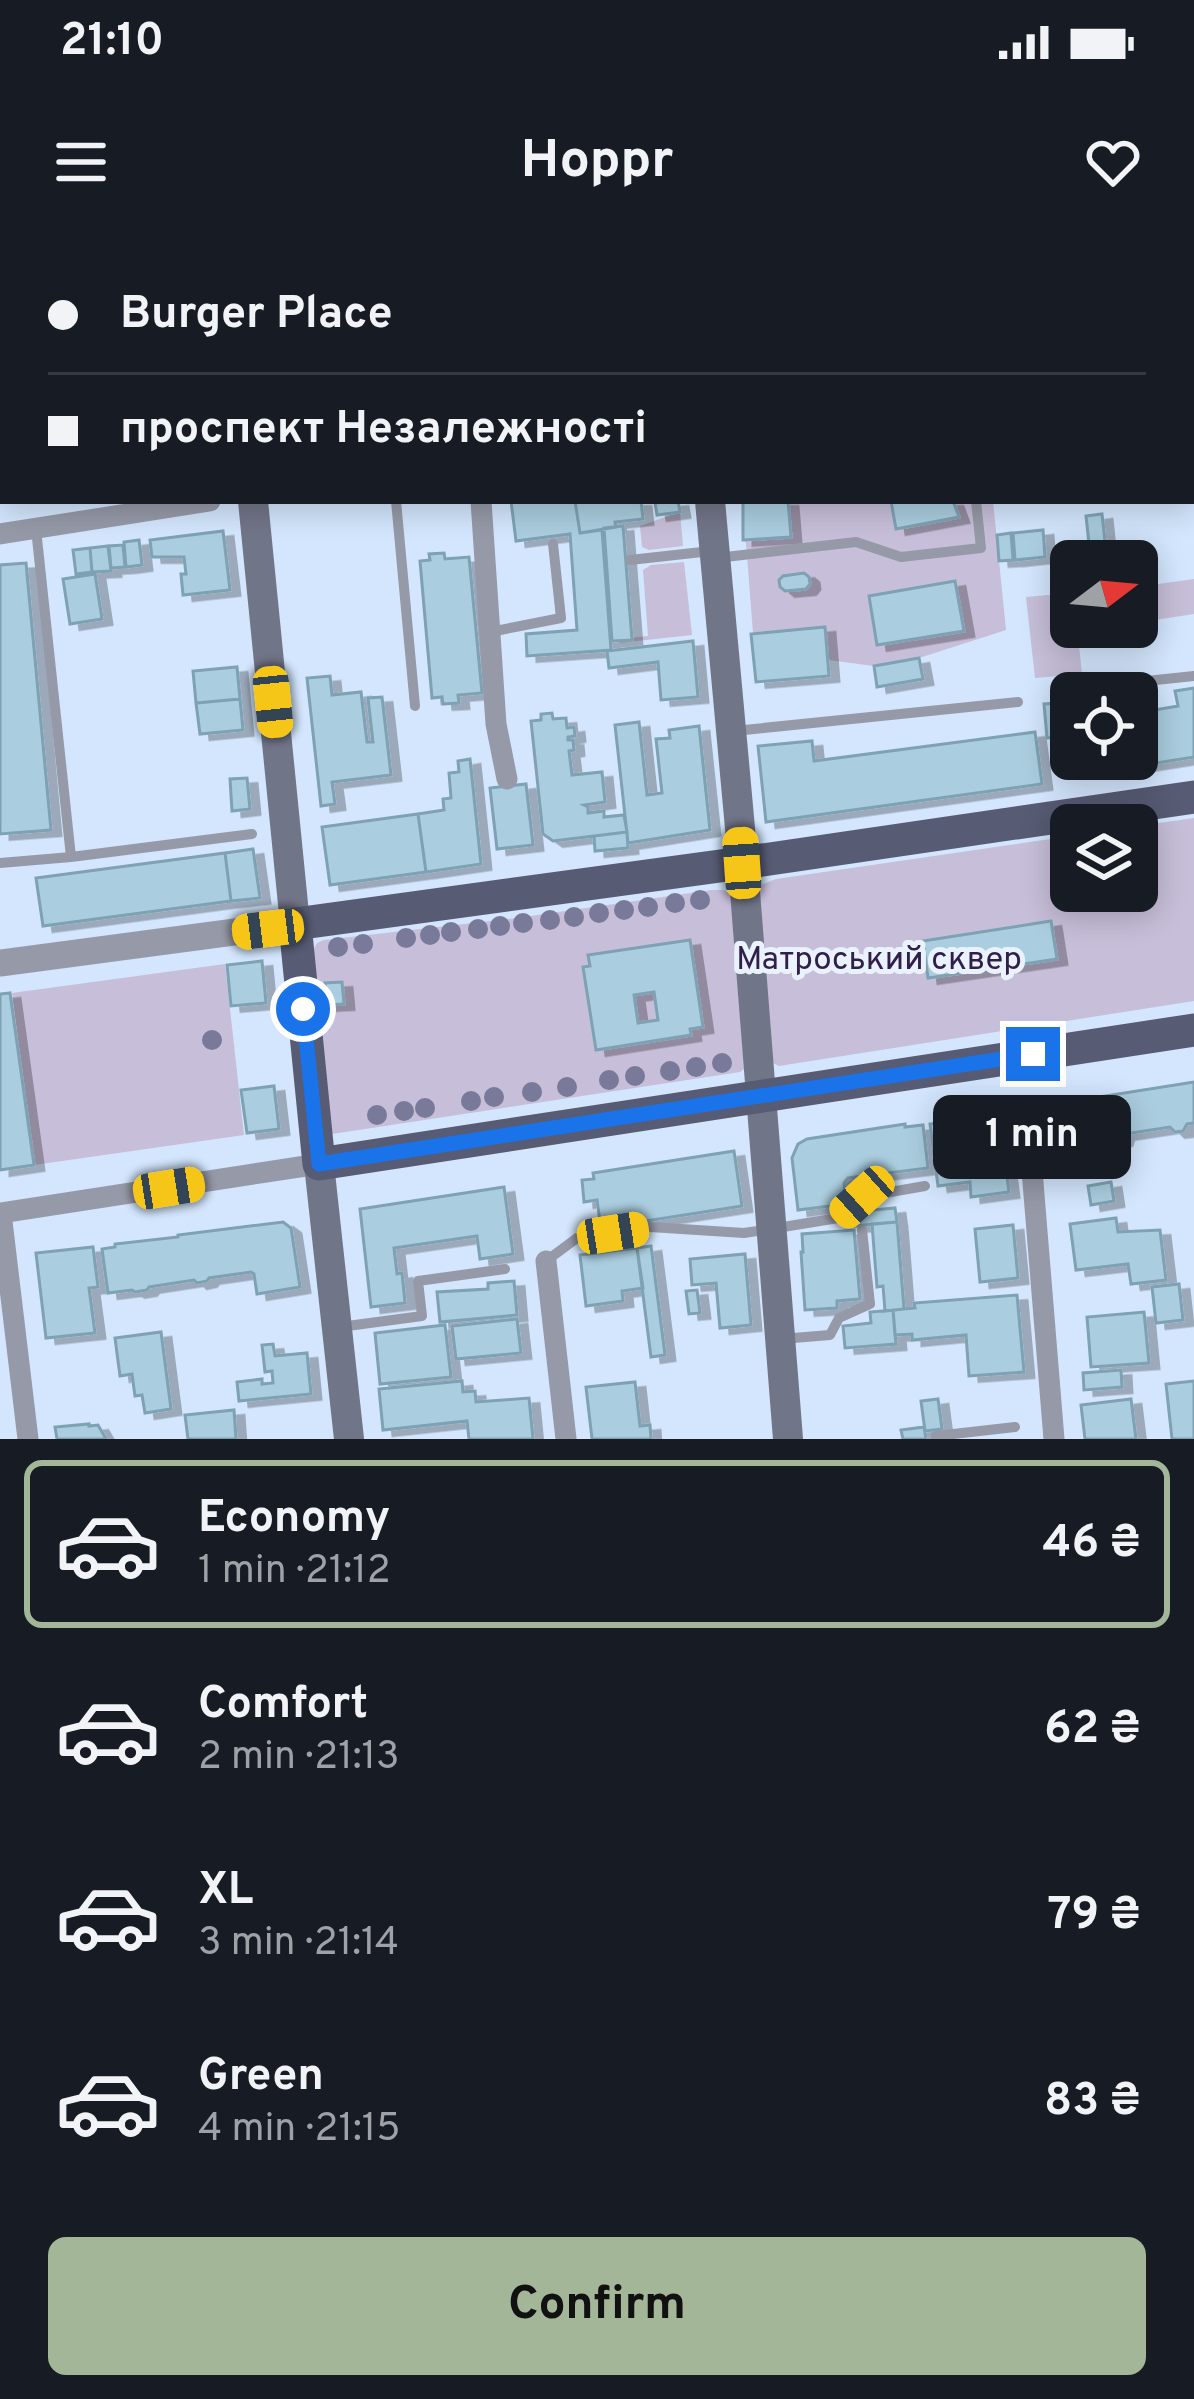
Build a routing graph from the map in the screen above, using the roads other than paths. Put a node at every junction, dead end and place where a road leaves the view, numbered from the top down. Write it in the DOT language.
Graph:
graph roads {
  1 [pos="191,504"];
  2 [pos="253,504"];
  3 [pos="396,504"];
  4 [pos="481,504"];
  5 [pos="710,504"];
  6 [pos="976,504"];
  7 [pos="36,529"];
  8 [pos="0,535"];
  9 [pos="553,544"];
  10 [pos="715,554"];
  11 [pos="630,560"];
  12 [pos="488,633"];
  13 [pos="1194,676"];
  14 [pos="1158,680"];
  15 [pos="1018,702"];
  16 [pos="415,706"];
  17 [pos="731,731"];
  18 [pos="507,779"];
  19 [pos="1194,797"];
  20 [pos="252,834"];
  21 [pos="71,857"];
  22 [pos="0,862"];
  23 [pos="742,863"];
  24 [pos="295,924"];
  25 [pos="0,963"];
  26 [pos="1194,1030"];
  27 [pos="761,1096"];
  28 [pos="1030,1146"];
  29 [pos="319,1164"];
  30 [pos="925,1186"];
  31 [pos="0,1213"];
  32 [pos="771,1229"];
  33 [pos="862,1230"];
  34 [pos="546,1261"];
  35 [pos="505,1269"];
  36 [pos="337,1328"];
  37 [pos="780,1339"];
  38 [pos="1015,1427"];
  39 [pos="28,1439"];
  40 [pos="349,1439"];
  41 [pos="566,1439"];
  42 [pos="788,1439"];
  43 [pos="936,1439"];
  44 [pos="1054,1439"];
  1 -- 7 [label="street"];
  2 -- 24 [label="main road"];
  3 -- 16 [label="lane"];
  4 -- 12 [label="street"];
  5 -- 10 [label="main road"];
  6 -- 10 [label="lane"];
  7 -- 8 [label="street"];
  7 -- 21 [label="lane"];
  9 -- 12 [label="lane"];
  10 -- 11 [label="lane"];
  10 -- 17 [label="main road"];
  12 -- 18 [label="street"];
  13 -- 14 [label="lane"];
  15 -- 17 [label="lane"];
  17 -- 23 [label="main road"];
  19 -- 23 [label="main road"];
  20 -- 21 [label="lane"];
  21 -- 22 [label="lane"];
  23 -- 24 [label="main road"];
  23 -- 27 [label="main road"];
  24 -- 25 [label="street"];
  24 -- 29 [label="main road"];
  26 -- 27 [label="main road"];
  27 -- 29 [label="main road"];
  27 -- 32 [label="main road"];
  28 -- 44 [label="street"];
  29 -- 31 [label="street"];
  29 -- 36 [label="main road"];
  30 -- 32 [label="lane"];
  31 -- 39 [label="street"];
  32 -- 34 [label="lane"];
  32 -- 37 [label="main road"];
  33 -- 37 [label="lane"];
  34 -- 41 [label="street"];
  35 -- 36 [label="lane"];
  36 -- 40 [label="main road"];
  37 -- 42 [label="main road"];
  38 -- 43 [label="lane"];
}
